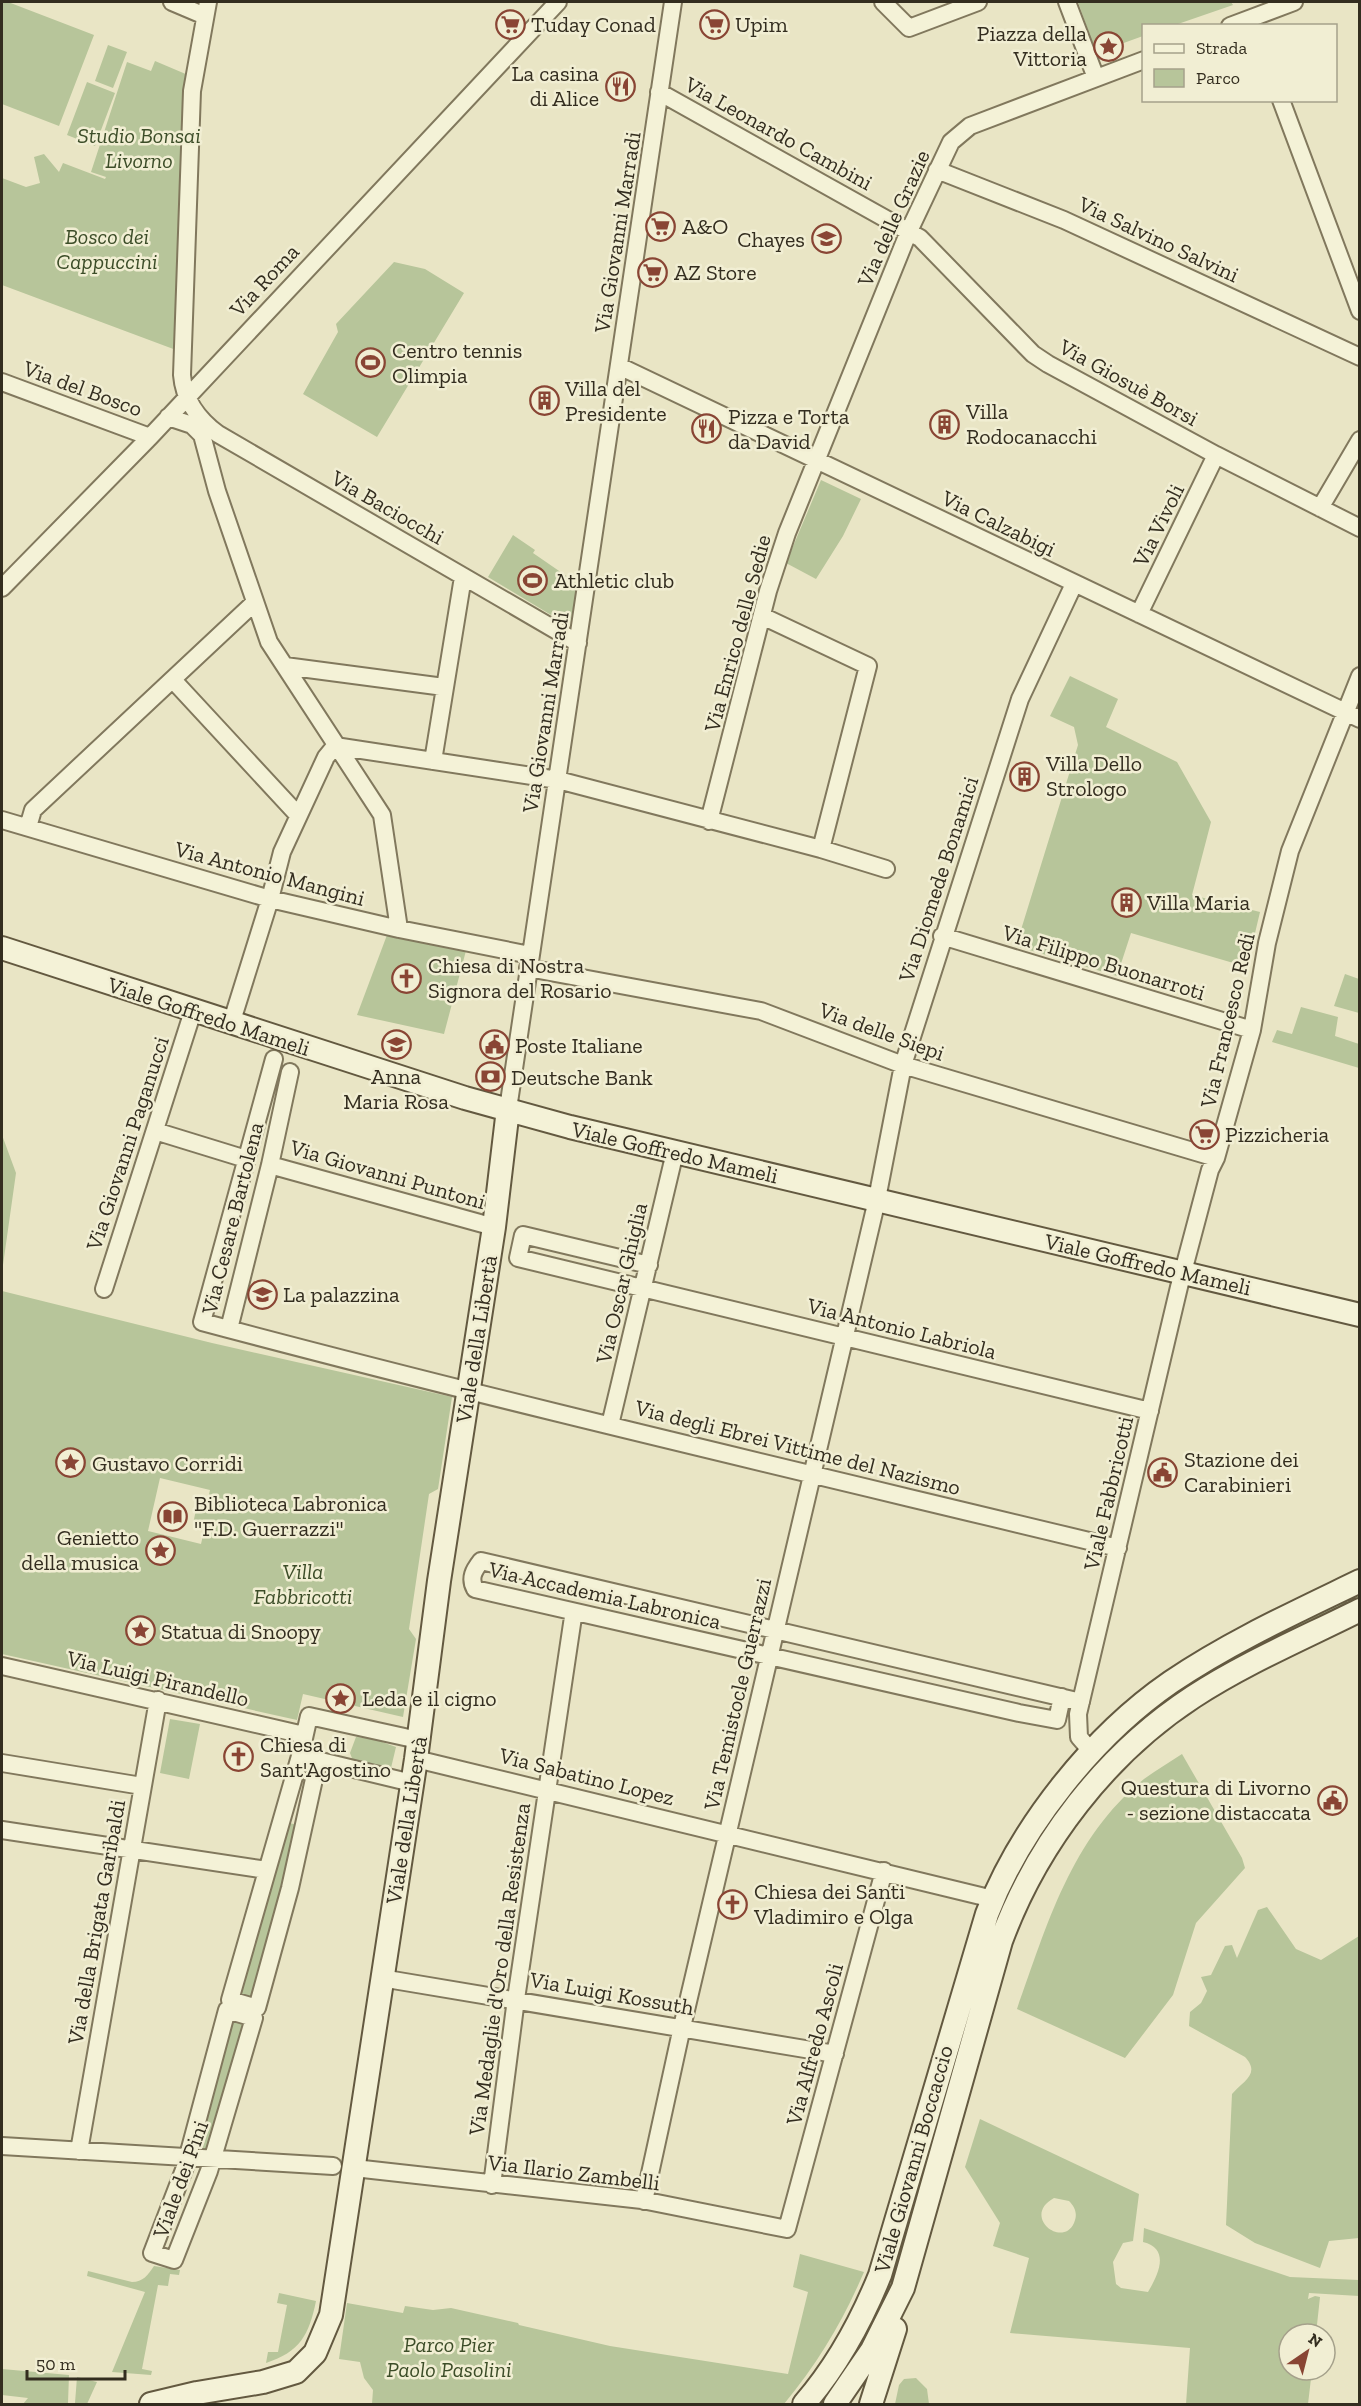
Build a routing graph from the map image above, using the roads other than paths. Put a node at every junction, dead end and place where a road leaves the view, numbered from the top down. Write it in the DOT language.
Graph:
graph roads {
  1 [pos="172,2"];
  2 [pos="558,2"];
  3 [pos="673,2"];
  4 [pos="883,2"];
  5 [pos="978,2"];
  6 [pos="1067,2"];
  7 [pos="1294,2"];
  8 [pos="207,9"];
  9 [pos="1252,22"];
  10 [pos="1142,60"];
  11 [pos="1096,78"];
  12 [pos="659,92"];
  13 [pos="1282,102"];
  14 [pos="937,170"];
  15 [pos="909,231"];
  16 [pos="1359,311"];
  17 [pos="1359,357"];
  18 [pos="183,364"];
  19 [pos="619,366"];
  20 [pos="211,369"];
  21 [pos="2,382"];
  22 [pos="187,397"];
  23 [pos="168,417"];
  24 [pos="218,434"];
  25 [pos="150,437"];
  26 [pos="1359,440"];
  27 [pos="206,450"];
  28 [pos="1216,455"];
  29 [pos="817,461"];
  30 [pos="1320,508"];
  31 [pos="1359,528"];
  32 [pos="463,577"];
  33 [pos="1074,584"];
  34 [pos="2,588"];
  35 [pos="255,602"];
  36 [pos="1139,614"];
  37 [pos="762,616"];
  38 [pos="578,643"];
  39 [pos="285,666"];
  40 [pos="1359,676"];
  41 [pos="173,680"];
  42 [pos="444,687"];
  43 [pos="1352,716"];
  44 [pos="335,746"];
  45 [pos="433,761"];
  46 [pos="558,780"];
  47 [pos="298,815"];
  48 [pos="2,820"];
  49 [pos="710,821"];
  50 [pos="28,827"];
  51 [pos="820,849"];
  52 [pos="886,869"];
  53 [pos="270,899"];
  54 [pos="399,929"];
  55 [pos="942,936"];
  56 [pos="2,948"];
  57 [pos="529,961"];
  58 [pos="193,1011"];
  59 [pos="231,1024"];
  60 [pos="1252,1030"];
  61 [pos="274,1059"];
  62 [pos="903,1065"];
  63 [pos="290,1072"];
  64 [pos="508,1109"];
  65 [pos="155,1131"];
  66 [pos="675,1152"];
  67 [pos="1216,1158"];
  68 [pos="246,1159"];
  69 [pos="270,1165"];
  70 [pos="876,1199"];
  71 [pos="494,1227"];
  72 [pos="649,1265"];
  73 [pos="1184,1272"];
  74 [pos="643,1288"];
  75 [pos="104,1289"];
  76 [pos="1359,1315"];
  77 [pos="229,1329"];
  78 [pos="844,1338"];
  79 [pos="468,1392"];
  80 [pos="1150,1411"];
  81 [pos="610,1425"];
  82 [pos="812,1474"];
  83 [pos="1118,1548"];
  84 [pos="1359,1581"];
  85 [pos="1359,1610"];
  86 [pos="573,1617"];
  87 [pos="775,1630"];
  88 [pos="769,1656"];
  89 [pos="2,1666"];
  90 [pos="1062,1697"];
  91 [pos="158,1700"];
  92 [pos="1081,1701"];
  93 [pos="1057,1720"];
  94 [pos="1077,1724"];
  95 [pos="304,1735"];
  96 [pos="417,1750"];
  97 [pos="1092,1752"];
  98 [pos="300,1756"];
  99 [pos="318,1761"];
  100 [pos="2,1763"];
  101 [pos="1109,1768"];
  102 [pos="412,1783"];
  103 [pos="142,1786"];
  104 [pos="547,1789"];
  105 [pos="2,1830"];
  106 [pos="728,1834"];
  107 [pos="131,1848"];
  108 [pos="267,1870"];
  109 [pos="884,1871"];
  110 [pos="993,1899"];
  111 [pos="1015,1907"];
  112 [pos="381,1978"];
  113 [pos="516,1999"];
  114 [pos="229,2005"];
  115 [pos="256,2013"];
  116 [pos="682,2027"];
  117 [pos="836,2054"];
  118 [pos="2,2146"];
  119 [pos="79,2151"];
  120 [pos="187,2157"];
  121 [pos="213,2159"];
  122 [pos="344,2167"];
  123 [pos="492,2185"];
  124 [pos="644,2201"];
  125 [pos="787,2229"];
  126 [pos="900,2294"];
  127 [pos="151,2404"];
  128 [pos="804,2404"];
  129 [pos="835,2404"];
  130 [pos="872,2404"];
  1 -- 8 [label="street"];
  2 -- 20 [label="street, Via Roma"];
  3 -- 12 [label="street, Via Giovanni Marradi"];
  4 -- 5 [label="street"];
  6 -- 11 [label="street"];
  7 -- 9 [label="street"];
  8 -- 18 [label="street"];
  10 -- 11 [label="street"];
  11 -- 14 [label="street, Via delle Grazie"];
  12 -- 15 [label="street, Via Leonardo Cambini"];
  12 -- 19 [label="street, Via Giovanni Marradi"];
  13 -- 16 [label="street"];
  14 -- 15 [label="street, Via delle Grazie"];
  14 -- 17 [label="street, Via Salvino Salvini"];
  15 -- 28 [label="street, Via Giosuè Borsi"];
  15 -- 29 [label="street, Via delle Grazie"];
  18 -- 20 [label="street"];
  18 -- 22 [label="street"];
  19 -- 29 [label="street, Via Calzabigi"];
  19 -- 38 [label="street, Via Giovanni Marradi"];
  20 -- 22 [label="street, Via Roma"];
  21 -- 25 [label="street, Via del Bosco"];
  22 -- 23 [label="street, Via Roma"];
  22 -- 24 [label="street, Via Baciocchi"];
  23 -- 25 [label="street, Via Roma"];
  23 -- 27 [label="street"];
  24 -- 27 [label="street"];
  24 -- 32 [label="street, Via Baciocchi"];
  25 -- 34 [label="street, Via Roma"];
  26 -- 30 [label="street"];
  27 -- 35 [label="street"];
  28 -- 30 [label="street, Via Giosuè Borsi"];
  28 -- 36 [label="street, Via Vivoli"];
  29 -- 33 [label="street, Via Calzabigi"];
  29 -- 37 [label="street, Via Enrico delle Sedie"];
  30 -- 31 [label="street, Via Giosuè Borsi"];
  32 -- 38 [label="street, Via Baciocchi"];
  32 -- 42 [label="street"];
  33 -- 36 [label="street, Via Calzabigi"];
  33 -- 55 [label="street, Via Diomede Bonamici"];
  35 -- 39 [label="street"];
  35 -- 41 [label="street"];
  36 -- 43 [label="street, Via Calzabigi"];
  37 -- 49 [label="street, Via Enrico delle Sedie"];
  37 -- 51 [label="street"];
  38 -- 46 [label="street, Via Giovanni Marradi"];
  39 -- 42 [label="street"];
  39 -- 44 [label="street"];
  40 -- 43 [label="street, Via Francesco Redi"];
  41 -- 47 [label="street"];
  41 -- 50 [label="street"];
  42 -- 45 [label="street"];
  43 -- 60 [label="street, Via Francesco Redi"];
  44 -- 45 [label="street"];
  44 -- 47 [label="street"];
  44 -- 54 [label="street"];
  45 -- 46 [label="street"];
  46 -- 49 [label="street"];
  46 -- 57 [label="street, Via Giovanni Marradi"];
  47 -- 53 [label="street"];
  48 -- 50 [label="street, Via Antonio Mangini"];
  49 -- 51 [label="street"];
  50 -- 53 [label="street, Via Antonio Mangini"];
  51 -- 52 [label="street"];
  53 -- 54 [label="street, Via Antonio Mangini"];
  53 -- 59 [label="street"];
  54 -- 57 [label="street, Via Antonio Mangini"];
  55 -- 60 [label="street, Via Filippo Buonarroti"];
  55 -- 62 [label="street, Via Diomede Bonamici"];
  56 -- 58 [label="street, Viale Goffredo Mameli"];
  57 -- 62 [label="street, Via delle Siepi"];
  57 -- 64 [label="street, Via Giovanni Marradi"];
  58 -- 59 [label="street, Viale Goffredo Mameli"];
  58 -- 65 [label="street, Via Giovanni Paganucci"];
  59 -- 64 [label="street, Viale Goffredo Mameli"];
  60 -- 67 [label="street, Via Francesco Redi"];
  61 -- 68 [label="street, Via Cesare Bartolena"];
  62 -- 67 [label="street, Via delle Siepi"];
  62 -- 70 [label="street, Via Diomede Bonamici"];
  63 -- 69 [label="street, Via Cesare Bartolena"];
  64 -- 66 [label="street, Viale Goffredo Mameli"];
  64 -- 71 [label="street, Viale della Libertà"];
  65 -- 68 [label="street"];
  65 -- 75 [label="street, Via Giovanni Paganucci"];
  66 -- 70 [label="street, Viale Goffredo Mameli"];
  66 -- 72 [label="street, Via Oscar Ghiglia"];
  67 -- 73 [label="street, Via Francesco Redi"];
  68 -- 77 [label="street, Via Cesare Bartolena"];
  69 -- 71 [label="street, Via Giovanni Puntoni"];
  69 -- 77 [label="street, Via Cesare Bartolena"];
  70 -- 73 [label="street, Viale Goffredo Mameli"];
  70 -- 78 [label="street, Via Temistocle Guerrazzi"];
  71 -- 79 [label="street, Viale della Libertà"];
  72 -- 74 [label="street, Via Oscar Ghiglia"];
  72 -- 74 [label="street, Via Antonio Labriola"];
  73 -- 76 [label="street, Viale Goffredo Mameli"];
  73 -- 80 [label="street, Viale Fabbricotti"];
  74 -- 78 [label="street, Via Antonio Labriola"];
  74 -- 81 [label="street, Via Oscar Ghiglia"];
  77 -- 79 [label="street, Via degli Ebrei Vittime del Nazismo"];
  78 -- 80 [label="street, Via Antonio Labriola"];
  78 -- 82 [label="street, Via Temistocle Guerrazzi"];
  79 -- 81 [label="street, Via degli Ebrei Vittime del Nazismo"];
  79 -- 96 [label="street, Viale della Libertà"];
  80 -- 83 [label="street, Viale Fabbricotti"];
  81 -- 82 [label="street, Via degli Ebrei Vittime del Nazismo"];
  82 -- 83 [label="street, Via degli Ebrei Vittime del Nazismo"];
  82 -- 87 [label="street, Via Temistocle Guerrazzi"];
  83 -- 92 [label="street, Viale Fabbricotti"];
  84 -- 97 [label="street, Viale Giovanni Boccaccio"];
  85 -- 101 [label="street, Viale Giovanni Boccaccio"];
  86 -- 104 [label="street, Via Medaglie d'Oro della Resistenza"];
  87 -- 88 [label="street, Via Temistocle Guerrazzi"];
  87 -- 88 [label="street, Via Accademia Labronica"];
  87 -- 90 [label="street, Via Accademia Labronica"];
  88 -- 93 [label="street, Via Accademia Labronica"];
  88 -- 106 [label="street, Via Temistocle Guerrazzi"];
  89 -- 91 [label="street, Via Luigi Pirandello"];
  90 -- 92 [label="street, Via Accademia Labronica"];
  90 -- 93 [label="street"];
  91 -- 95 [label="street, Via Luigi Pirandello"];
  91 -- 103 [label="street, Via della Brigata Garibaldi"];
  92 -- 94 [label="street, Viale Fabbricotti"];
  93 -- 94 [label="street, Via Accademia Labronica"];
  94 -- 97 [label="street"];
  95 -- 96 [label="street, Via Sabatino Lopez"];
  95 -- 98 [label="street, Viale dei Pini"];
  96 -- 102 [label="street, Viale della Libertà"];
  96 -- 104 [label="street, Via Sabatino Lopez"];
  97 -- 101 [label="street"];
  97 -- 110 [label="street, Viale Giovanni Boccaccio"];
  98 -- 99 [label="street"];
  98 -- 108 [label="street, Viale dei Pini"];
  99 -- 102 [label="street"];
  99 -- 115 [label="street, Viale dei Pini"];
  100 -- 103 [label="street"];
  101 -- 111 [label="street, Viale Giovanni Boccaccio"];
  102 -- 112 [label="street, Viale della Libertà"];
  103 -- 107 [label="street, Via della Brigata Garibaldi"];
  104 -- 106 [label="street, Via Sabatino Lopez"];
  104 -- 113 [label="street, Via Medaglie d'Oro della Resistenza"];
  105 -- 107 [label="street"];
  106 -- 109 [label="street, Via Sabatino Lopez"];
  106 -- 116 [label="street, Via Temistocle Guerrazzi"];
  107 -- 108 [label="street"];
  107 -- 119 [label="street, Via della Brigata Garibaldi"];
  108 -- 114 [label="street, Viale dei Pini"];
  109 -- 110 [label="street, Via Sabatino Lopez"];
  109 -- 117 [label="street, Via Alfredo Ascoli"];
  110 -- 111 [label="street"];
  110 -- 128 [label="street, Viale Giovanni Boccaccio"];
  111 -- 126 [label="street, Viale Giovanni Boccaccio"];
  112 -- 113 [label="street, Via Luigi Kossuth"];
  112 -- 122 [label="street, Viale della Libertà"];
  113 -- 116 [label="street, Via Luigi Kossuth"];
  113 -- 123 [label="street, Via Medaglie d'Oro della Resistenza"];
  114 -- 115 [label="street"];
  114 -- 120 [label="street, Viale dei Pini"];
  115 -- 121 [label="street, Viale dei Pini"];
  116 -- 117 [label="street, Via Luigi Kossuth"];
  116 -- 124 [label="street, Via Temistocle Guerrazzi"];
  117 -- 125 [label="street, Via Alfredo Ascoli"];
  118 -- 119 [label="street, Via Ilario Zambelli"];
  119 -- 120 [label="street, Via Ilario Zambelli"];
  120 -- 121 [label="street, Via Ilario Zambelli"];
  120 -- 121 [label="street, Viale dei Pini"];
  121 -- 122 [label="street, Via Ilario Zambelli"];
  122 -- 123 [label="street, Via Ilario Zambelli"];
  122 -- 127 [label="street, Viale della Libertà"];
  123 -- 124 [label="street, Via Ilario Zambelli"];
  124 -- 125 [label="street, Via Ilario Zambelli"];
  126 -- 129 [label="street, Viale Giovanni Boccaccio"];
  126 -- 130 [label="street, Viale Giovanni Boccaccio"];
}
